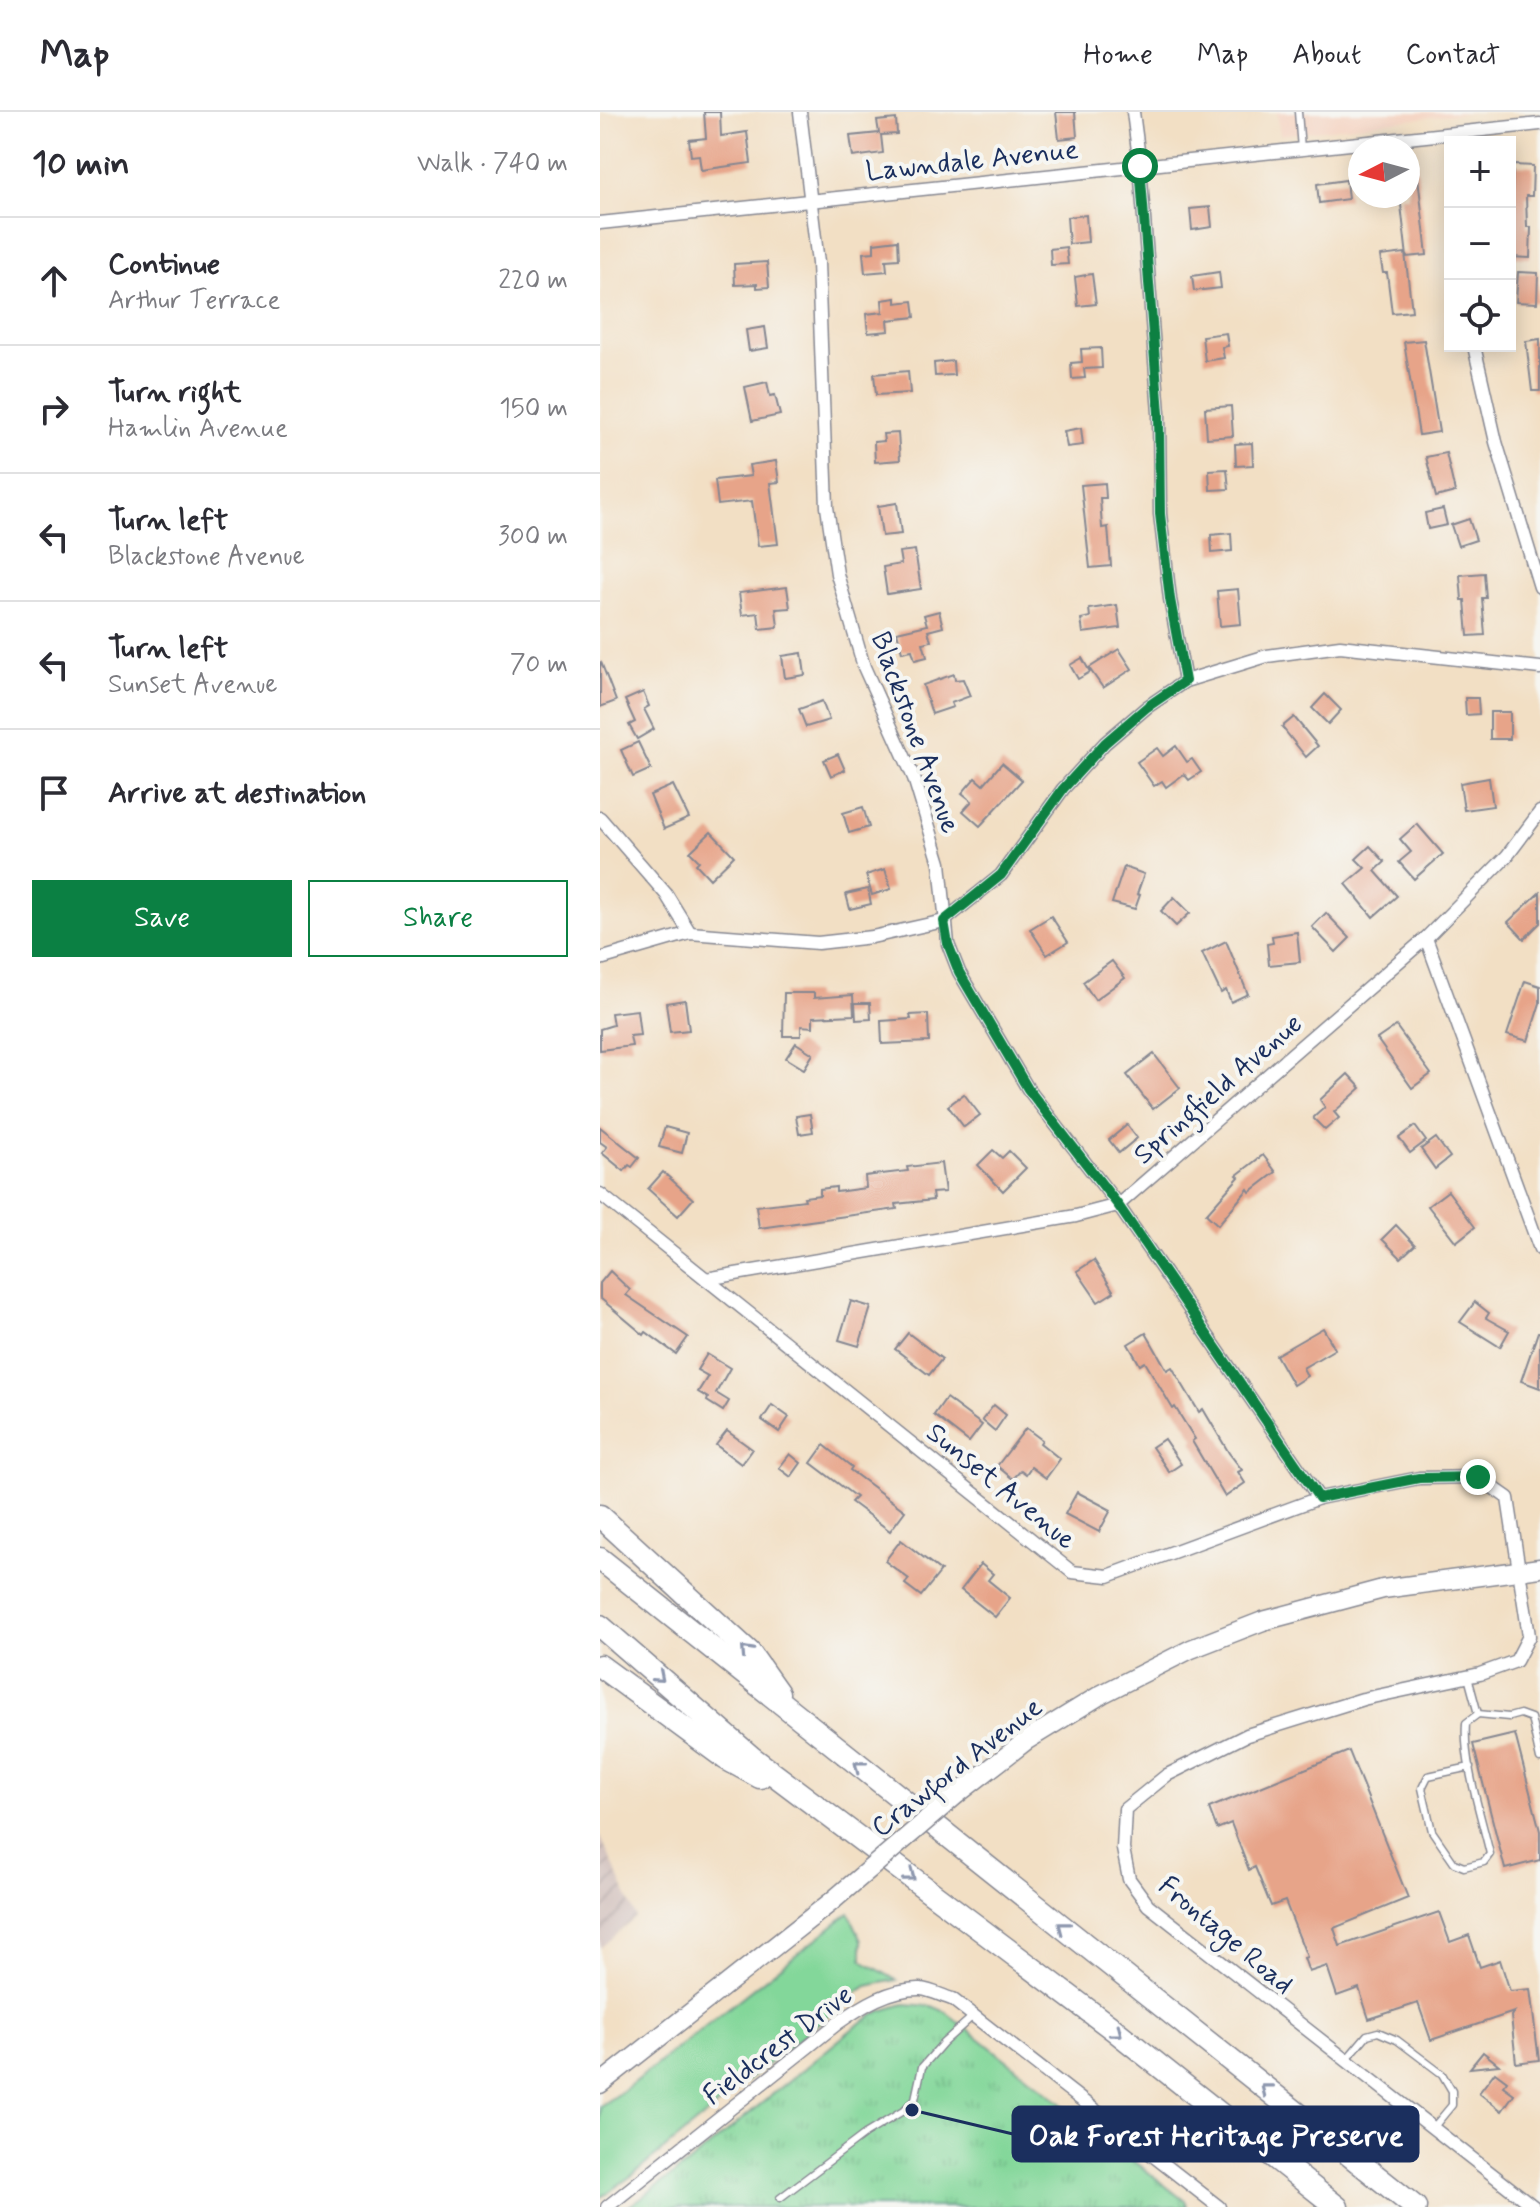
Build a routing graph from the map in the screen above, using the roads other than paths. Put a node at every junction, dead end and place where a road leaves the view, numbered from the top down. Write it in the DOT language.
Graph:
graph roads {
  1 [pos="800,112"];
  2 [pos="1133,112"];
  3 [pos="1298,112"];
  4 [pos="1540,124"];
  5 [pos="1475,136"];
  6 [pos="1444,138"];
  7 [pos="1301,149"];
  8 [pos="1140,166"];
  9 [pos="809,201"];
  10 [pos="600,223"];
  11 [pos="1475,352"];
  12 [pos="1540,587"];
  13 [pos="1540,668"];
  14 [pos="1185,681"];
  15 [pos="1540,812"];
  16 [pos="600,818"];
  17 [pos="944,921"];
  18 [pos="690,933"];
  19 [pos="1426,938"];
  20 [pos="600,959"];
  21 [pos="600,1194"];
  22 [pos="1118,1205"];
  23 [pos="1540,1249"];
  24 [pos="706,1279"];
  25 [pos="1319,1498"];
  26 [pos="600,1516"];
  27 [pos="600,1559"];
  28 [pos="1540,1568"];
  29 [pos="1519,1570"];
  30 [pos="600,1626"];
  31 [pos="600,1666"];
  32 [pos="1468,1677"];
  33 [pos="793,1713"];
  34 [pos="1478,1714"];
  35 [pos="1540,1759"];
  36 [pos="1470,1767"];
  37 [pos="825,1812"];
  38 [pos="973,2016"];
  39 [pos="1346,2060"];
  40 [pos="600,2084"];
  41 [pos="1433,2128"];
  42 [pos="780,2198"];
  43 [pos="607,2207"];
  44 [pos="1219,2207"];
  45 [pos="1337,2207"];
  46 [pos="1415,2207"];
  47 [pos="1534,2207"];
  1 -- 9 [label="street, Blackstone Avenue"];
  2 -- 8 [label="street"];
  3 -- 7 [label="lane"];
  4 -- 5 [label="street, Lawndale Avenue"];
  6 -- 7 [label="street, Lawndale Avenue"];
  7 -- 8 [label="street, Lawndale Avenue"];
  8 -- 9 [label="street, Lawndale Avenue"];
  8 -- 14 [label="street"];
  9 -- 10 [label="street, Lawndale Avenue"];
  9 -- 17 [label="street, Blackstone Avenue"];
  11 -- 12 [label="street"];
  13 -- 14 [label="street"];
  14 -- 17 [label="street"];
  15 -- 19 [label="street, Springfield Avenue"];
  16 -- 18 [label="street"];
  17 -- 18 [label="street"];
  17 -- 22 [label="street, Blackstone Avenue"];
  18 -- 20 [label="street"];
  19 -- 22 [label="street, Springfield Avenue"];
  19 -- 23 [label="street"];
  21 -- 24 [label="street, Sunset Avenue"];
  22 -- 24 [label="street, Springfield Avenue"];
  22 -- 25 [label="street, Blackstone Avenue"];
  24 -- 25 [label="street, Sunset Avenue"];
  25 -- 29 [label="street, Sunset Avenue"];
  33 -- 26 [label="highway, one-way"];
  27 -- 33 [label="highway"];
  28 -- 29 [label="main road, Crawford Avenue"];
  29 -- 32 [label="street, Frontage Road"];
  29 -- 40 [label="main road, Crawford Avenue, bridge"];
  30 -- 37 [label="highway, one-way"];
  31 -- 37 [label="highway"];
  32 -- 34 [label="lane"];
  32 -- 39 [label="street, Frontage Road"];
  46 -- 33 [label="highway, one-way"];
  34 -- 35 [label="lane"];
  34 -- 36 [label="lane"];
  36 -- 36 [label="lane"];
  37 -- 45 [label="highway, one-way"];
  38 -- 42 [label="lane"];
  38 -- 43 [label="street, Fieldcrest Drive"];
  38 -- 44 [label="street, Fieldcrest Drive"];
  39 -- 41 [label="street, Frontage Road"];
  39 -- 41 [label="lane"];
  41 -- 47 [label="street, Frontage Road"];
}
